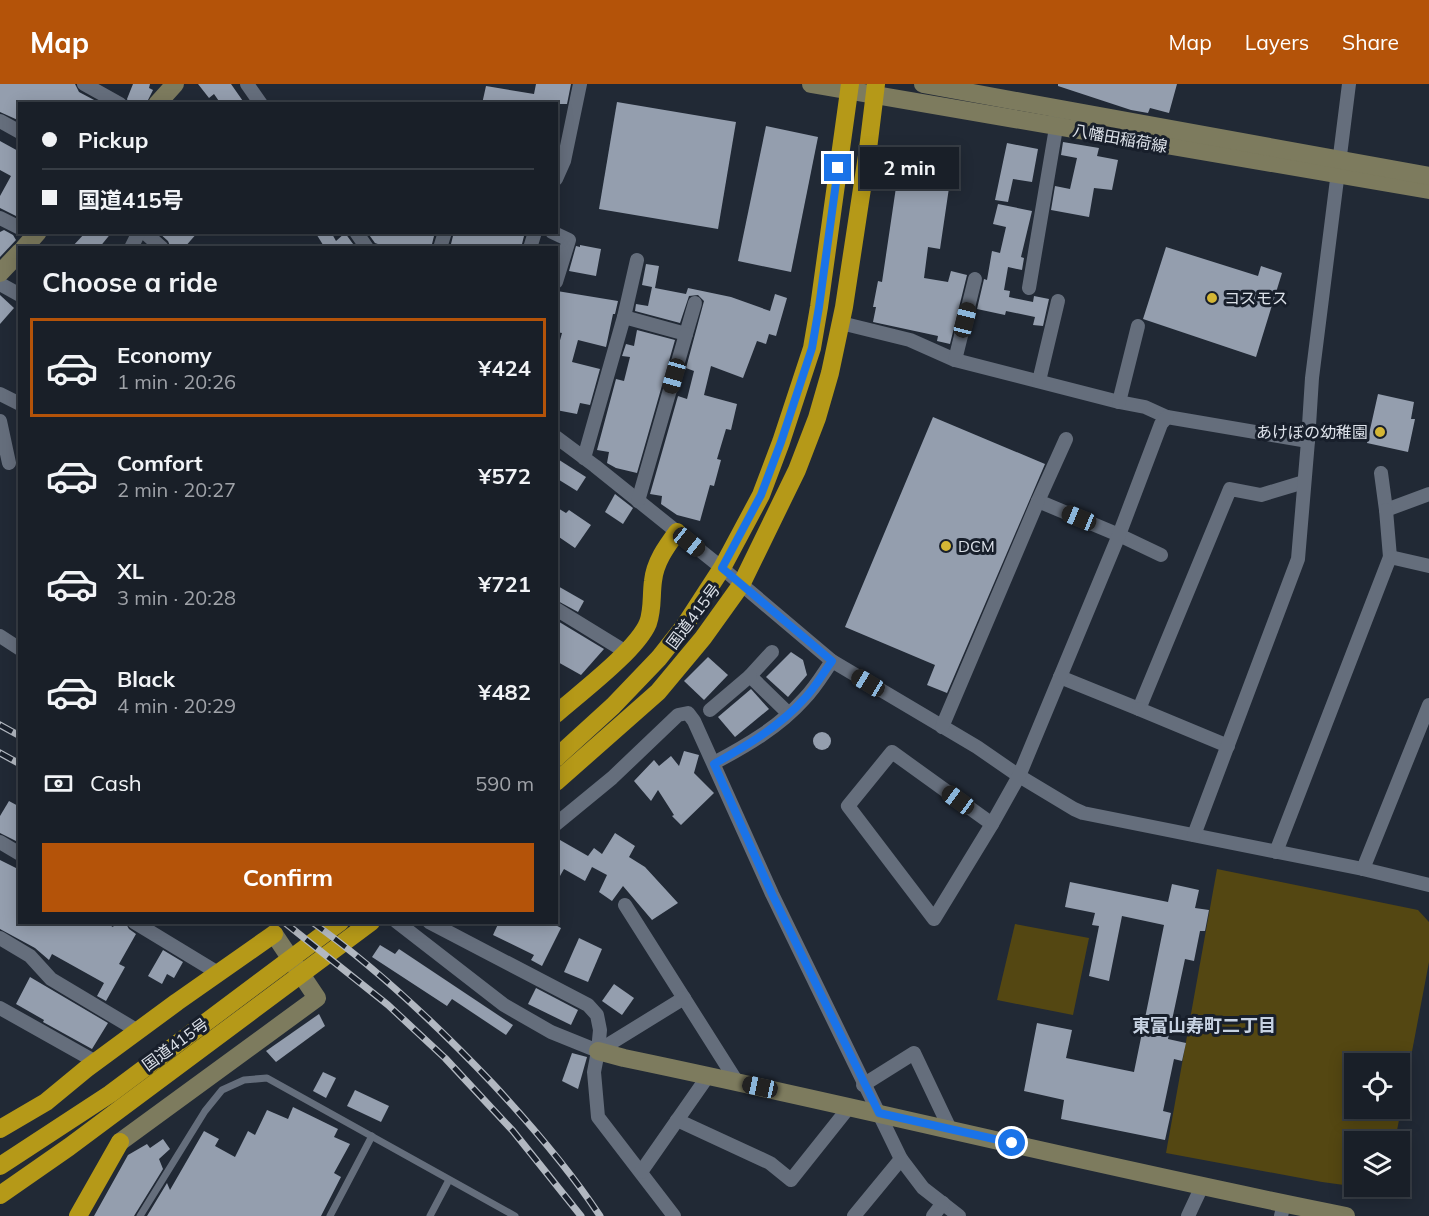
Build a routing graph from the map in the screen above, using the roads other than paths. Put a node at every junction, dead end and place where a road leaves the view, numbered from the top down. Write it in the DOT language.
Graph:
graph roads {
  1 [pos="84,84"];
  2 [pos="175,84"];
  3 [pos="246,84"];
  4 [pos="580,84"];
  5 [pos="811,84"];
  6 [pos="923,84"];
  7 [pos="1349,84"];
  8 [pos="849,88"];
  9 [pos="876,90"];
  10 [pos="116,102"];
  11 [pos="159,102"];
  12 [pos="260,102"];
  13 [pos="1060,108"];
  14 [pos="0,122"];
  15 [pos="1055,127"];
  16 [pos="18,131"];
  17 [pos="1338,167"];
  18 [pos="558,174"];
  19 [pos="1429,176"];
  20 [pos="1429,190"];
  21 [pos="0,218"];
  22 [pos="18,229"];
  23 [pos="146,234"];
  24 [pos="556,234"];
  25 [pos="159,246"];
  26 [pos="18,254"];
  27 [pos="637,260"];
  28 [pos="0,273"];
  29 [pos="558,276"];
  30 [pos="975,279"];
  31 [pos="0,284"];
  32 [pos="1029,288"];
  33 [pos="18,294"];
  34 [pos="1058,301"];
  35 [pos="695,303"];
  36 [pos="624,317"];
  37 [pos="841,323"];
  38 [pos="1138,326"];
  39 [pos="686,334"];
  40 [pos="955,360"];
  41 [pos="1039,381"];
  42 [pos="0,394"];
  43 [pos="1119,402"];
  44 [pos="18,403"];
  45 [pos="1167,417"];
  46 [pos="0,421"];
  47 [pos="558,438"];
  48 [pos="1066,439"];
  49 [pos="1308,441"];
  50 [pos="584,458"];
  51 [pos="9,463"];
  52 [pos="1381,473"];
  53 [pos="1304,482"];
  54 [pos="1429,494"];
  55 [pos="638,501"];
  56 [pos="1038,501"];
  57 [pos="1386,510"];
  58 [pos="677,532"];
  59 [pos="1119,535"];
  60 [pos="1161,555"];
  61 [pos="1390,557"];
  62 [pos="1429,566"];
  63 [pos="722,568"];
  64 [pos="741,585"];
  65 [pos="558,610"];
  66 [pos="0,636"];
  67 [pos="18,648"];
  68 [pos="626,652"];
  69 [pos="772,652"];
  70 [pos="832,661"];
  71 [pos="750,676"];
  72 [pos="1060,677"];
  73 [pos="1429,705"];
  74 [pos="1139,709"];
  75 [pos="710,710"];
  76 [pos="558,712"];
  77 [pos="788,713"];
  78 [pos="942,726"];
  79 [pos="1426,726"];
  80 [pos="1228,746"];
  81 [pos="558,756"];
  82 [pos="714,764"];
  83 [pos="1019,776"];
  84 [pos="558,780"];
  85 [pos="558,822"];
  86 [pos="992,824"];
  87 [pos="1194,835"];
  88 [pos="0,842"];
  89 [pos="1276,852"];
  90 [pos="18,853"];
  91 [pos="1363,869"];
  92 [pos="1429,885"];
  93 [pos="625,905"];
  94 [pos="137,924"];
  95 [pos="337,924"];
  96 [pos="368,924"];
  97 [pos="399,924"];
  98 [pos="425,924"];
  99 [pos="432,924"];
  100 [pos="274,933"];
  101 [pos="411,934"];
  102 [pos="0,938"];
  103 [pos="218,973"];
  104 [pos="684,998"];
  105 [pos="0,1008"];
  106 [pos="138,1031"];
  107 [pos="598,1051"];
  108 [pos="96,1062"];
  109 [pos="708,1076"];
  110 [pos="737,1082"];
  111 [pos="863,1085"];
  112 [pos="115,1101"];
  113 [pos="850,1107"];
  114 [pos="879,1113"];
  115 [pos="677,1120"];
  116 [pos="0,1129"];
  117 [pos="950,1129"];
  118 [pos="372,1136"];
  119 [pos="120,1142"];
  120 [pos="901,1159"];
  121 [pos="0,1166"];
  122 [pos="641,1172"];
  123 [pos="449,1180"];
  124 [pos="1202,1186"];
  125 [pos="0,1195"];
  126 [pos="943,1203"];
  127 [pos="1283,1210"];
  128 [pos="78,1216"];
  129 [pos="140,1216"];
  130 [pos="330,1216"];
  131 [pos="430,1216"];
  132 [pos="515,1216"];
  133 [pos="674,1216"];
  134 [pos="854,1216"];
  135 [pos="933,1216"];
  136 [pos="959,1216"];
  137 [pos="1188,1216"];
  138 [pos="1346,1216"];
  1 -- 10 [label="street"];
  2 -- 11 [label="main road"];
  3 -- 12 [label="street"];
  4 -- 18 [label="street"];
  5 -- 8 [label="main road, 八幡田稲荷線"];
  6 -- 13 [label="main road, 八幡田稲荷線"];
  7 -- 17 [label="street"];
  8 -- 9 [label="main road, 八幡田稲荷線"];
  8 -- 63 [label="highway, 国道415号"];
  9 -- 15 [label="main road, 八幡田稲荷線"];
  9 -- 37 [label="highway, 国道415号"];
  13 -- 15 [label="street"];
  13 -- 17 [label="main road, 八幡田稲荷線"];
  14 -- 16 [label="street"];
  15 -- 17 [label="main road, 八幡田稲荷線"];
  15 -- 32 [label="street"];
  17 -- 19 [label="main road, 八幡田稲荷線"];
  17 -- 20 [label="main road, 八幡田稲荷線"];
  17 -- 49 [label="street"];
  21 -- 22 [label="street"];
  23 -- 25 [label="street"];
  24 -- 29 [label="street"];
  26 -- 28 [label="main road"];
  27 -- 36 [label="street"];
  30 -- 40 [label="street"];
  31 -- 33 [label="street"];
  34 -- 41 [label="street"];
  35 -- 39 [label="street"];
  36 -- 39 [label="street"];
  36 -- 50 [label="street"];
  37 -- 40 [label="street"];
  37 -- 64 [label="highway, 国道415号"];
  38 -- 43 [label="street"];
  39 -- 55 [label="street"];
  40 -- 41 [label="street"];
  41 -- 43 [label="street"];
  42 -- 44 [label="street"];
  43 -- 45 [label="street"];
  45 -- 49 [label="street"];
  45 -- 59 [label="street"];
  46 -- 51 [label="street"];
  47 -- 50 [label="street"];
  48 -- 56 [label="street"];
  49 -- 53 [label="street"];
  50 -- 55 [label="street"];
  52 -- 57 [label="street"];
  53 -- 74 [label="street"];
  53 -- 80 [label="street"];
  54 -- 57 [label="street"];
  55 -- 58 [label="street"];
  56 -- 59 [label="street"];
  56 -- 78 [label="street"];
  57 -- 61 [label="street"];
  58 -- 63 [label="street"];
  58 -- 68 [label="highway, 国道415号"];
  59 -- 60 [label="street"];
  59 -- 72 [label="street"];
  61 -- 62 [label="street"];
  61 -- 89 [label="street"];
  63 -- 64 [label="street"];
  63 -- 81 [label="highway, 国道415号"];
  64 -- 70 [label="street"];
  64 -- 84 [label="highway, 国道415号"];
  65 -- 68 [label="street"];
  66 -- 67 [label="street"];
  68 -- 76 [label="highway, 国道415号"];
  69 -- 71 [label="street"];
  70 -- 77 [label="street"];
  70 -- 78 [label="street"];
  71 -- 75 [label="street"];
  71 -- 77 [label="street"];
  72 -- 74 [label="street"];
  72 -- 83 [label="street"];
  73 -- 79 [label="street"];
  74 -- 80 [label="street"];
  77 -- 82 [label="street"];
  78 -- 83 [label="street"];
  79 -- 91 [label="street"];
  80 -- 87 [label="street"];
  82 -- 85 [label="street"];
  82 -- 111 [label="street"];
  83 -- 86 [label="street"];
  83 -- 87 [label="street"];
  86 -- 86 [label="street"];
  87 -- 89 [label="street"];
  88 -- 90 [label="street"];
  89 -- 91 [label="street"];
  91 -- 92 [label="street"];
  93 -- 104 [label="street"];
  94 -- 103 [label="street"];
  95 -- 112 [label="highway, 国道415号"];
  96 -- 112 [label="highway, 国道415号"];
  97 -- 101 [label="street"];
  98 -- 101 [label="street"];
  99 -- 107 [label="street"];
  100 -- 103 [label="highway, 国道415号"];
  100 -- 119 [label="main road"];
  101 -- 107 [label="street"];
  102 -- 106 [label="street"];
  103 -- 106 [label="highway, 国道415号"];
  104 -- 107 [label="street"];
  104 -- 110 [label="street"];
  105 -- 108 [label="street"];
  106 -- 108 [label="highway, 国道415号"];
  107 -- 109 [label="main road"];
  107 -- 122 [label="street"];
  108 -- 116 [label="highway, 国道415号"];
  109 -- 110 [label="main road"];
  109 -- 115 [label="street"];
  110 -- 113 [label="main road"];
  111 -- 114 [label="street"];
  111 -- 117 [label="street"];
  112 -- 121 [label="highway, 国道415号"];
  112 -- 125 [label="highway, 国道415号"];
  113 -- 114 [label="main road"];
  113 -- 115 [label="street"];
  114 -- 117 [label="main road"];
  114 -- 120 [label="street"];
  115 -- 122 [label="street"];
  117 -- 124 [label="main road"];
  118 -- 123 [label="lane"];
  118 -- 129 [label="lane"];
  118 -- 130 [label="lane"];
  119 -- 128 [label="highway"];
  120 -- 126 [label="street"];
  120 -- 134 [label="street"];
  122 -- 133 [label="street"];
  123 -- 131 [label="lane"];
  123 -- 132 [label="lane"];
  124 -- 127 [label="main road"];
  124 -- 137 [label="street"];
  126 -- 135 [label="street"];
  126 -- 136 [label="street"];
  127 -- 138 [label="main road"];
}
